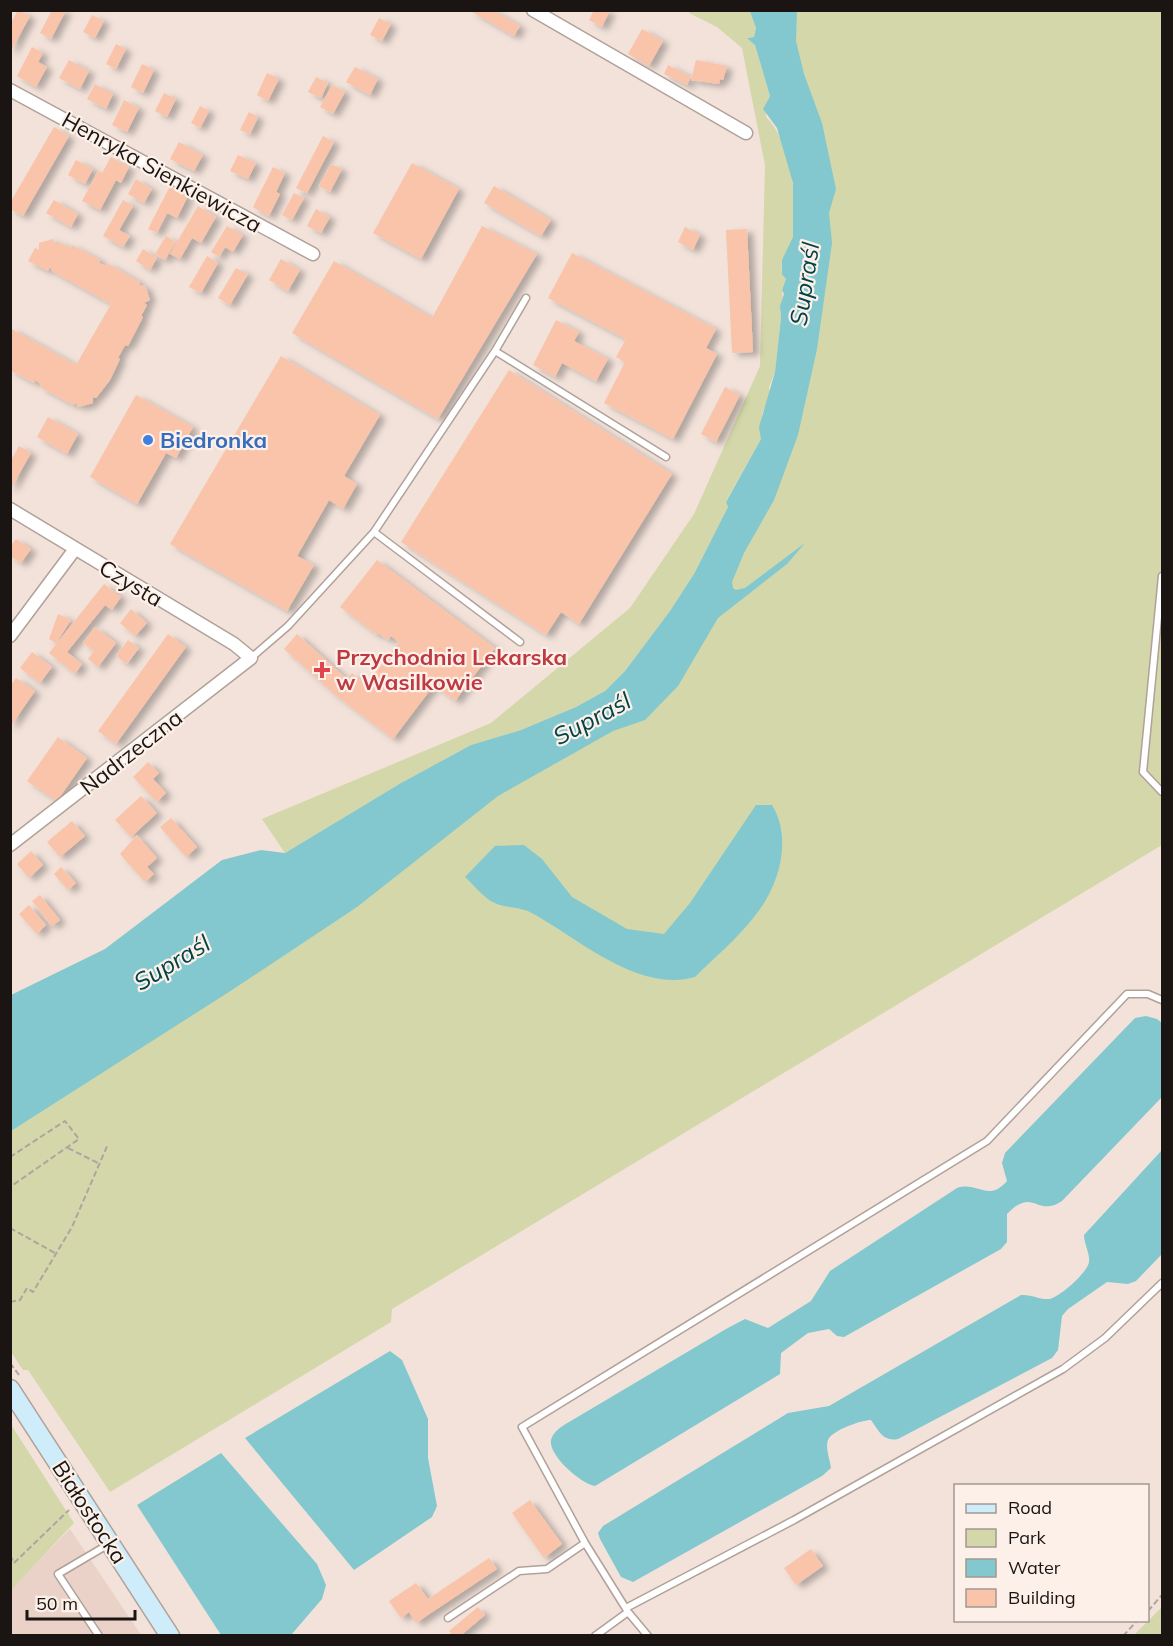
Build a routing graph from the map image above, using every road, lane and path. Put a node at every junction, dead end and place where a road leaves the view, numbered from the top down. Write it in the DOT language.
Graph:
graph roads {
  1 [pos="533,10"];
  2 [pos="11,91"];
  3 [pos="746,133"];
  4 [pos="313,254"];
  5 [pos="526,298"];
  6 [pos="495,351"];
  7 [pos="666,457"];
  8 [pos="10,509"];
  9 [pos="374,532"];
  10 [pos="75,549"];
  11 [pos="1162,576"];
  12 [pos="10,636"];
  13 [pos="520,642"];
  14 [pos="251,658"];
  15 [pos="1162,792"];
  16 [pos="10,845"];
  17 [pos="1162,1000"];
  18 [pos="108,1144"];
  19 [pos="68,1148"];
  20 [pos="10,1157"];
  21 [pos="100,1164"];
  22 [pos="10,1187"];
  23 [pos="10,1228"];
  24 [pos="56,1253"];
  25 [pos="1162,1283"];
  26 [pos="10,1302"];
  27 [pos="10,1389"];
  28 [pos="72,1507"];
  29 [pos="585,1543"];
  30 [pos="109,1544"];
  31 [pos="10,1555"];
  32 [pos="1162,1595"];
  33 [pos="627,1610"];
  34 [pos="1149,1610"];
  35 [pos="448,1618"];
  36 [pos="1136,1622"];
  37 [pos="99,1635"];
  38 [pos="170,1635"];
  39 [pos="595,1635"];
  40 [pos="648,1635"];
  41 [pos="1124,1635"];
  1 -- 3 [label="street"];
  2 -- 4 [label="street, Henryka Sienkiewicza"];
  5 -- 6 [label="lane"];
  6 -- 7 [label="lane"];
  6 -- 9 [label="lane"];
  8 -- 10 [label="street, Czysta"];
  9 -- 13 [label="lane"];
  9 -- 14 [label="lane"];
  10 -- 12 [label="street"];
  10 -- 14 [label="street, Czysta"];
  11 -- 15 [label="lane"];
  14 -- 16 [label="street, Nadrzeczna"];
  17 -- 29 [label="lane"];
  18 -- 21 [label="path"];
  19 -- 20 [label="path"];
  19 -- 21 [label="path"];
  19 -- 22 [label="path"];
  21 -- 24 [label="path"];
  23 -- 24 [label="path"];
  24 -- 26 [label="path"];
  25 -- 33 [label="lane"];
  27 -- 30 [label="main road, Białostocka"];
  28 -- 31 [label="path"];
  29 -- 33 [label="lane"];
  29 -- 35 [label="lane"];
  30 -- 37 [label="lane"];
  30 -- 38 [label="main road, Białostocka"];
  32 -- 34 [label="path"];
  33 -- 39 [label="lane"];
  33 -- 40 [label="lane"];
  36 -- 41 [label="path"];
}
